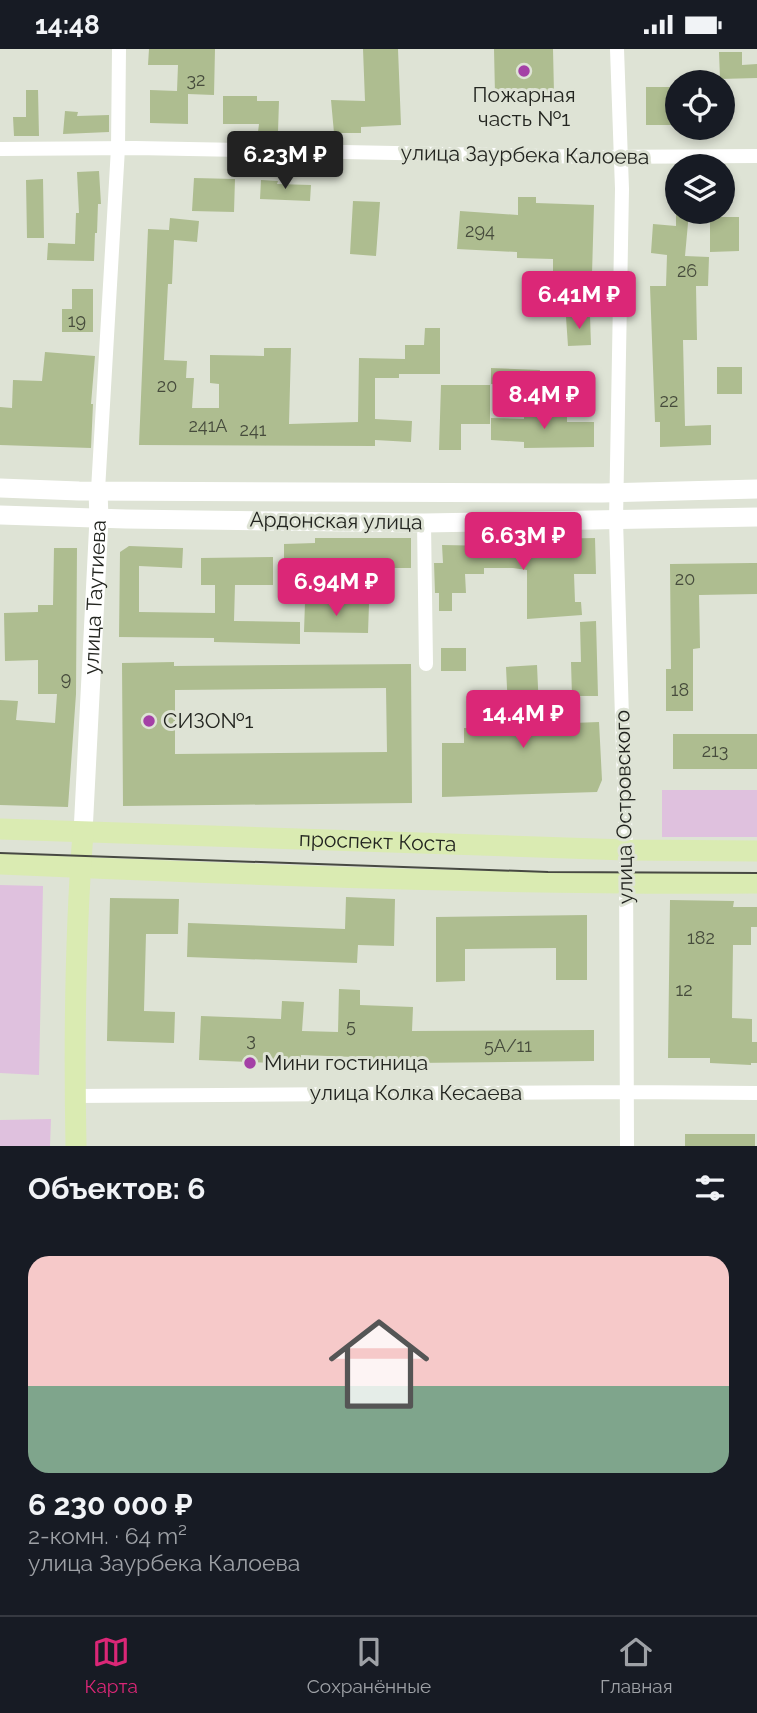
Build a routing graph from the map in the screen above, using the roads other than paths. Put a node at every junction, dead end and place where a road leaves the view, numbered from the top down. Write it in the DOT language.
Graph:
graph roads {
  1 [pos="118,49"];
  2 [pos="617,49"];
  3 [pos="118,148"];
  4 [pos="0,149"];
  5 [pos="757,156"];
  6 [pos="621,157"];
  7 [pos="0,488"];
  8 [pos="757,489"];
  9 [pos="98,490"];
  10 [pos="616,492"];
  11 [pos="0,515"];
  12 [pos="757,517"];
  13 [pos="99,519"];
  14 [pos="616,520"];
  15 [pos="424,523"];
  16 [pos="426,664"];
  17 [pos="0,829"];
  18 [pos="83,833"];
  19 [pos="626,850"];
  20 [pos="757,851"];
  21 [pos="0,864"];
  22 [pos="80,868"];
  23 [pos="625,883"];
  24 [pos="757,883"];
  25 [pos="628,1092"];
  26 [pos="757,1093"];
  27 [pos="75,1096"];
  28 [pos="76,1146"];
  29 [pos="627,1146"];
  1 -- 3 [label="street, улица Таутиева"];
  2 -- 6 [label="street, улица Островского"];
  3 -- 4 [label="street, улица Заурбека Калоева"];
  3 -- 6 [label="street, улица Заурбека Калоева"];
  3 -- 9 [label="street, улица Таутиева"];
  5 -- 6 [label="street, улица Заурбека Калоева"];
  6 -- 10 [label="street, улица Островского"];
  7 -- 9 [label="main road, Ардонская улица"];
  8 -- 10 [label="main road, Ардонская улица"];
  9 -- 10 [label="main road, Ардонская улица"];
  9 -- 13 [label="main road, улица Таутиева"];
  10 -- 14 [label="street, улица Островского"];
  11 -- 13 [label="main road, Ардонская улица"];
  12 -- 14 [label="main road, Ардонская улица"];
  13 -- 15 [label="main road, Ардонская улица"];
  13 -- 18 [label="main road, улица Таутиева"];
  14 -- 15 [label="main road, Ардонская улица"];
  14 -- 19 [label="street, улица Островского"];
  15 -- 16 [label="street"];
  17 -- 18 [label="main road, проспект Коста"];
  18 -- 19 [label="main road, проспект Коста"];
  18 -- 22 [label="main road, улица Таутиева"];
  19 -- 20 [label="main road, проспект Коста"];
  19 -- 23 [label="street, улица Островского"];
  21 -- 22 [label="main road, проспект Коста"];
  22 -- 23 [label="main road, проспект Коста"];
  22 -- 27 [label="main road, улица Таутиева"];
  23 -- 24 [label="main road, проспект Коста"];
  23 -- 25 [label="street, улица Островского"];
  25 -- 26 [label="street, улица Колка Кесаева"];
  25 -- 27 [label="street, улица Колка Кесаева"];
  25 -- 29 [label="street, улица Островского"];
  27 -- 28 [label="main road, улица Таутиева"];
}
